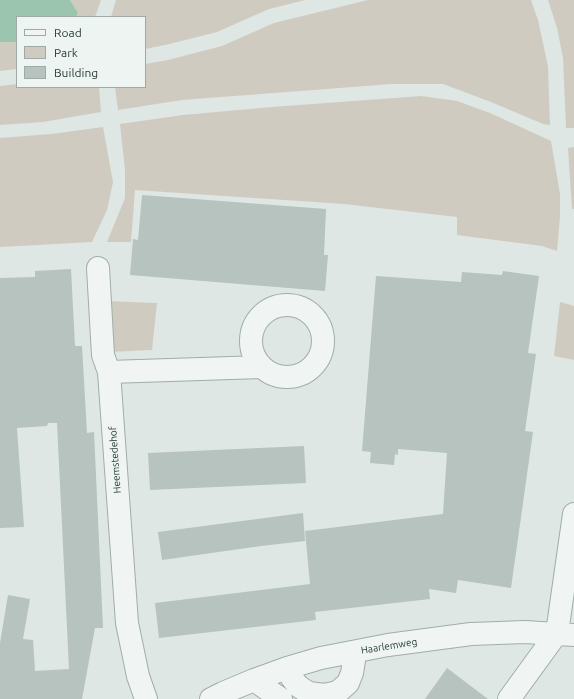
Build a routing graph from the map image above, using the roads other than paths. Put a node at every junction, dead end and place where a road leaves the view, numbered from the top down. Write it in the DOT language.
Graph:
graph roads {
  1 [pos="98,268"];
  2 [pos="262,367"];
  3 [pos="109,372"];
  4 [pos="574,514"];
  5 [pos="566,634"];
  6 [pos="353,652"];
  7 [pos="287,668"];
  8 [pos="254,680"];
  9 [pos="146,699"];
  10 [pos="211,699"];
  11 [pos="281,699"];
  12 [pos="510,699"];
  1 -- 3 [label="street, Heemstedehof"];
  2 -- 3 [label="street"];
  3 -- 9 [label="street, Heemstedehof"];
  4 -- 5 [label="street"];
  5 -- 6 [label="street, Haarlemweg"];
  5 -- 12 [label="street"];
  6 -- 7 [label="street, Haarlemweg"];
  6 -- 7 [label="street"];
  7 -- 8 [label="street, Haarlemweg"];
  8 -- 10 [label="street, Haarlemweg"];
  8 -- 11 [label="street"];
}
